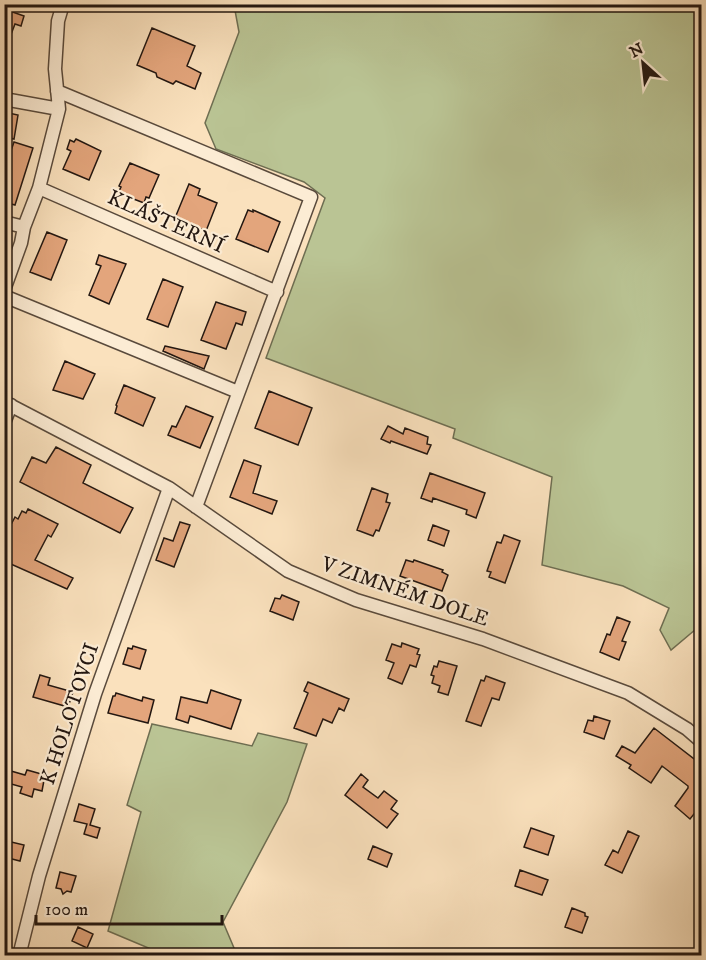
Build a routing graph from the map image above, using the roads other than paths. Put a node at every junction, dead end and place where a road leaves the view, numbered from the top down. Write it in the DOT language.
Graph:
graph roads {
  1 [pos="63,4"];
  2 [pos="57,91"];
  3 [pos="4,99"];
  4 [pos="59,109"];
  5 [pos="39,188"];
  6 [pos="4,222"];
  7 [pos="24,227"];
  8 [pos="4,290"];
  9 [pos="277,292"];
  10 [pos="4,296"];
  11 [pos="238,392"];
  12 [pos="8,404"];
  13 [pos="4,423"];
  14 [pos="168,488"];
  15 [pos="196,507"];
  16 [pos="702,742"];
  17 [pos="19,956"];
  1 -- 2 [label="street"];
  2 -- 4 [label="street"];
  2 -- 9 [label="street"];
  3 -- 4 [label="street"];
  4 -- 5 [label="street"];
  5 -- 7 [label="street"];
  5 -- 9 [label="street, KLÁŠTERNÍ"];
  6 -- 7 [label="street"];
  7 -- 8 [label="street"];
  9 -- 11 [label="street"];
  10 -- 11 [label="street"];
  11 -- 15 [label="street"];
  12 -- 13 [label="street, V ZIMNÉM DOLE"];
  12 -- 14 [label="street, V ZIMNÉM DOLE"];
  14 -- 15 [label="street, V ZIMNÉM DOLE"];
  14 -- 17 [label="street, K HOLOTOVCI"];
  15 -- 16 [label="street, V ZIMNÉM DOLE"];
}
